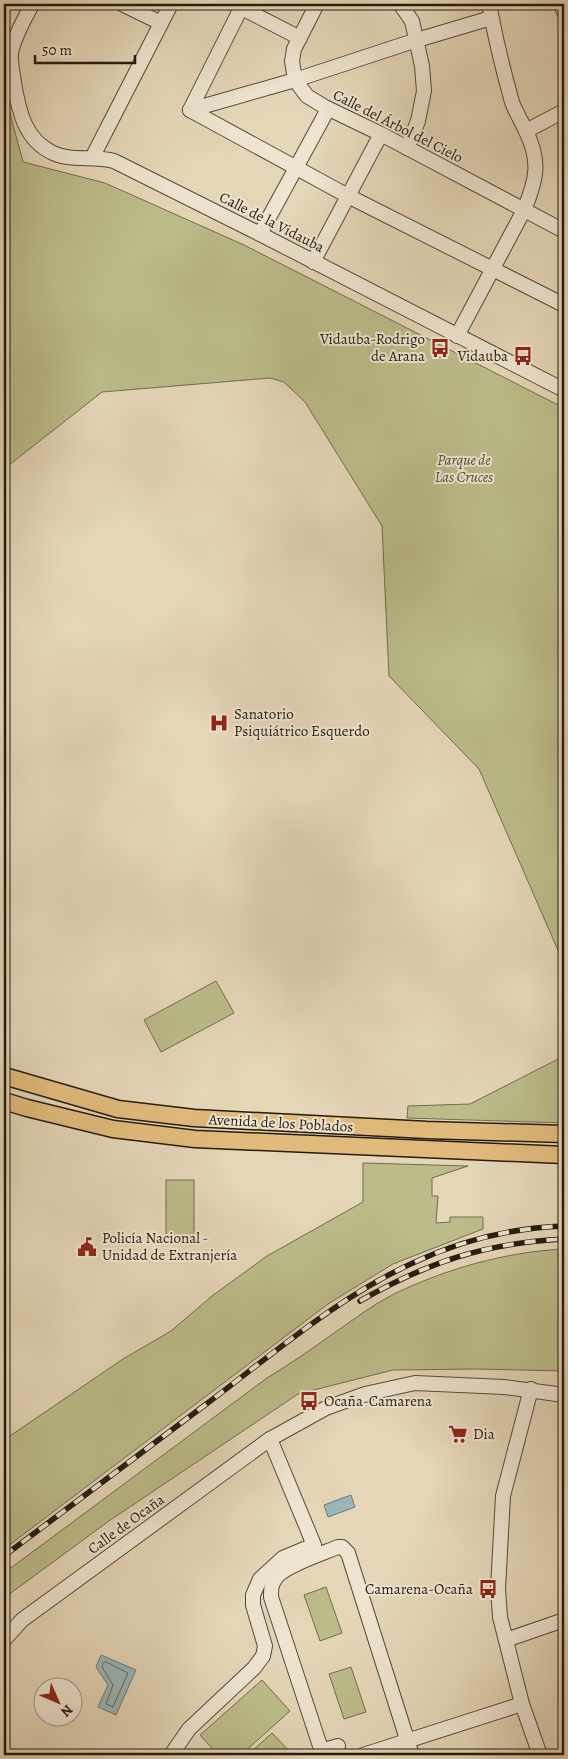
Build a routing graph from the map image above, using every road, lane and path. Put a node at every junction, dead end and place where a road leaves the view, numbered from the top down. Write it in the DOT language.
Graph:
graph roads {
  1 [pos="32,4"];
  2 [pos="122,4"];
  3 [pos="171,4"];
  4 [pos="317,4"];
  5 [pos="400,4"];
  6 [pos="561,4"];
  7 [pos="240,5"];
  8 [pos="490,11"];
  9 [pos="564,12"];
  10 [pos="161,23"];
  11 [pos="300,38"];
  12 [pos="417,40"];
  13 [pos="295,80"];
  14 [pos="328,109"];
  15 [pos="190,110"];
  16 [pos="564,111"];
  17 [pos="526,131"];
  18 [pos="381,134"];
  19 [pos="407,148"];
  20 [pos="92,158"];
  21 [pos="297,168"];
  22 [pos="348,196"];
  23 [pos="524,210"];
  24 [pos="564,231"];
  25 [pos="260,234"];
  26 [pos="313,262"];
  27 [pos="493,269"];
  28 [pos="564,305"];
  29 [pos="457,336"];
  30 [pos="564,390"];
  31 [pos="4,1076"];
  32 [pos="4,1101"];
  33 [pos="564,1134"];
  34 [pos="564,1155"];
  35 [pos="564,1387"];
  36 [pos="531,1389"];
  37 [pos="564,1395"];
  38 [pos="270,1439"];
  39 [pos="288,1562"];
  40 [pos="564,1620"];
  41 [pos="4,1640"];
  42 [pos="506,1640"];
  43 [pos="522,1704"];
  44 [pos="408,1741"];
  45 [pos="338,1746"];
  46 [pos="171,1755"];
  47 [pos="363,1755"];
  48 [pos="412,1755"];
  49 [pos="540,1755"];
  1 -- 20 [label="street, Calle de la Vidauba"];
  2 -- 10 [label="street"];
  3 -- 10 [label="street"];
  4 -- 11 [label="street"];
  5 -- 12 [label="street"];
  6 -- 9 [label="street"];
  7 -- 11 [label="street"];
  7 -- 15 [label="street"];
  8 -- 12 [label="street"];
  8 -- 17 [label="street"];
  10 -- 20 [label="street"];
  11 -- 13 [label="street"];
  12 -- 13 [label="street"];
  12 -- 19 [label="street"];
  13 -- 14 [label="street, Calle del Árbol del Cielo"];
  13 -- 15 [label="street"];
  14 -- 18 [label="street, Calle del Árbol del Cielo"];
  14 -- 21 [label="street"];
  15 -- 21 [label="street"];
  16 -- 17 [label="street"];
  17 -- 23 [label="street"];
  18 -- 19 [label="street, Calle del Árbol del Cielo"];
  18 -- 22 [label="street"];
  19 -- 23 [label="street, Calle del Árbol del Cielo"];
  20 -- 25 [label="street, Calle de la Vidauba"];
  21 -- 22 [label="street"];
  21 -- 25 [label="street"];
  22 -- 26 [label="street"];
  22 -- 27 [label="street"];
  23 -- 24 [label="street, Calle del Árbol del Cielo"];
  23 -- 27 [label="street"];
  25 -- 26 [label="street, Calle de la Vidauba"];
  26 -- 29 [label="street, Calle de la Vidauba"];
  27 -- 28 [label="street"];
  27 -- 29 [label="street"];
  29 -- 30 [label="street, Calle de la Vidauba"];
  31 -- 33 [label="main road, Avenida de los Poblados"];
  32 -- 34 [label="main road, Avenida de los Poblados"];
  35 -- 36 [label="street, Calle de Ocaña"];
  36 -- 37 [label="street, Calle de Ocaña"];
  36 -- 38 [label="street, Calle de Ocaña"];
  36 -- 42 [label="street"];
  38 -- 39 [label="street"];
  38 -- 41 [label="street, Calle de Ocaña"];
  39 -- 44 [label="street"];
  39 -- 45 [label="street"];
  39 -- 46 [label="street"];
  40 -- 42 [label="street"];
  42 -- 43 [label="street"];
  43 -- 44 [label="street"];
  43 -- 49 [label="street"];
  44 -- 47 [label="street"];
  44 -- 48 [label="street"];
}
